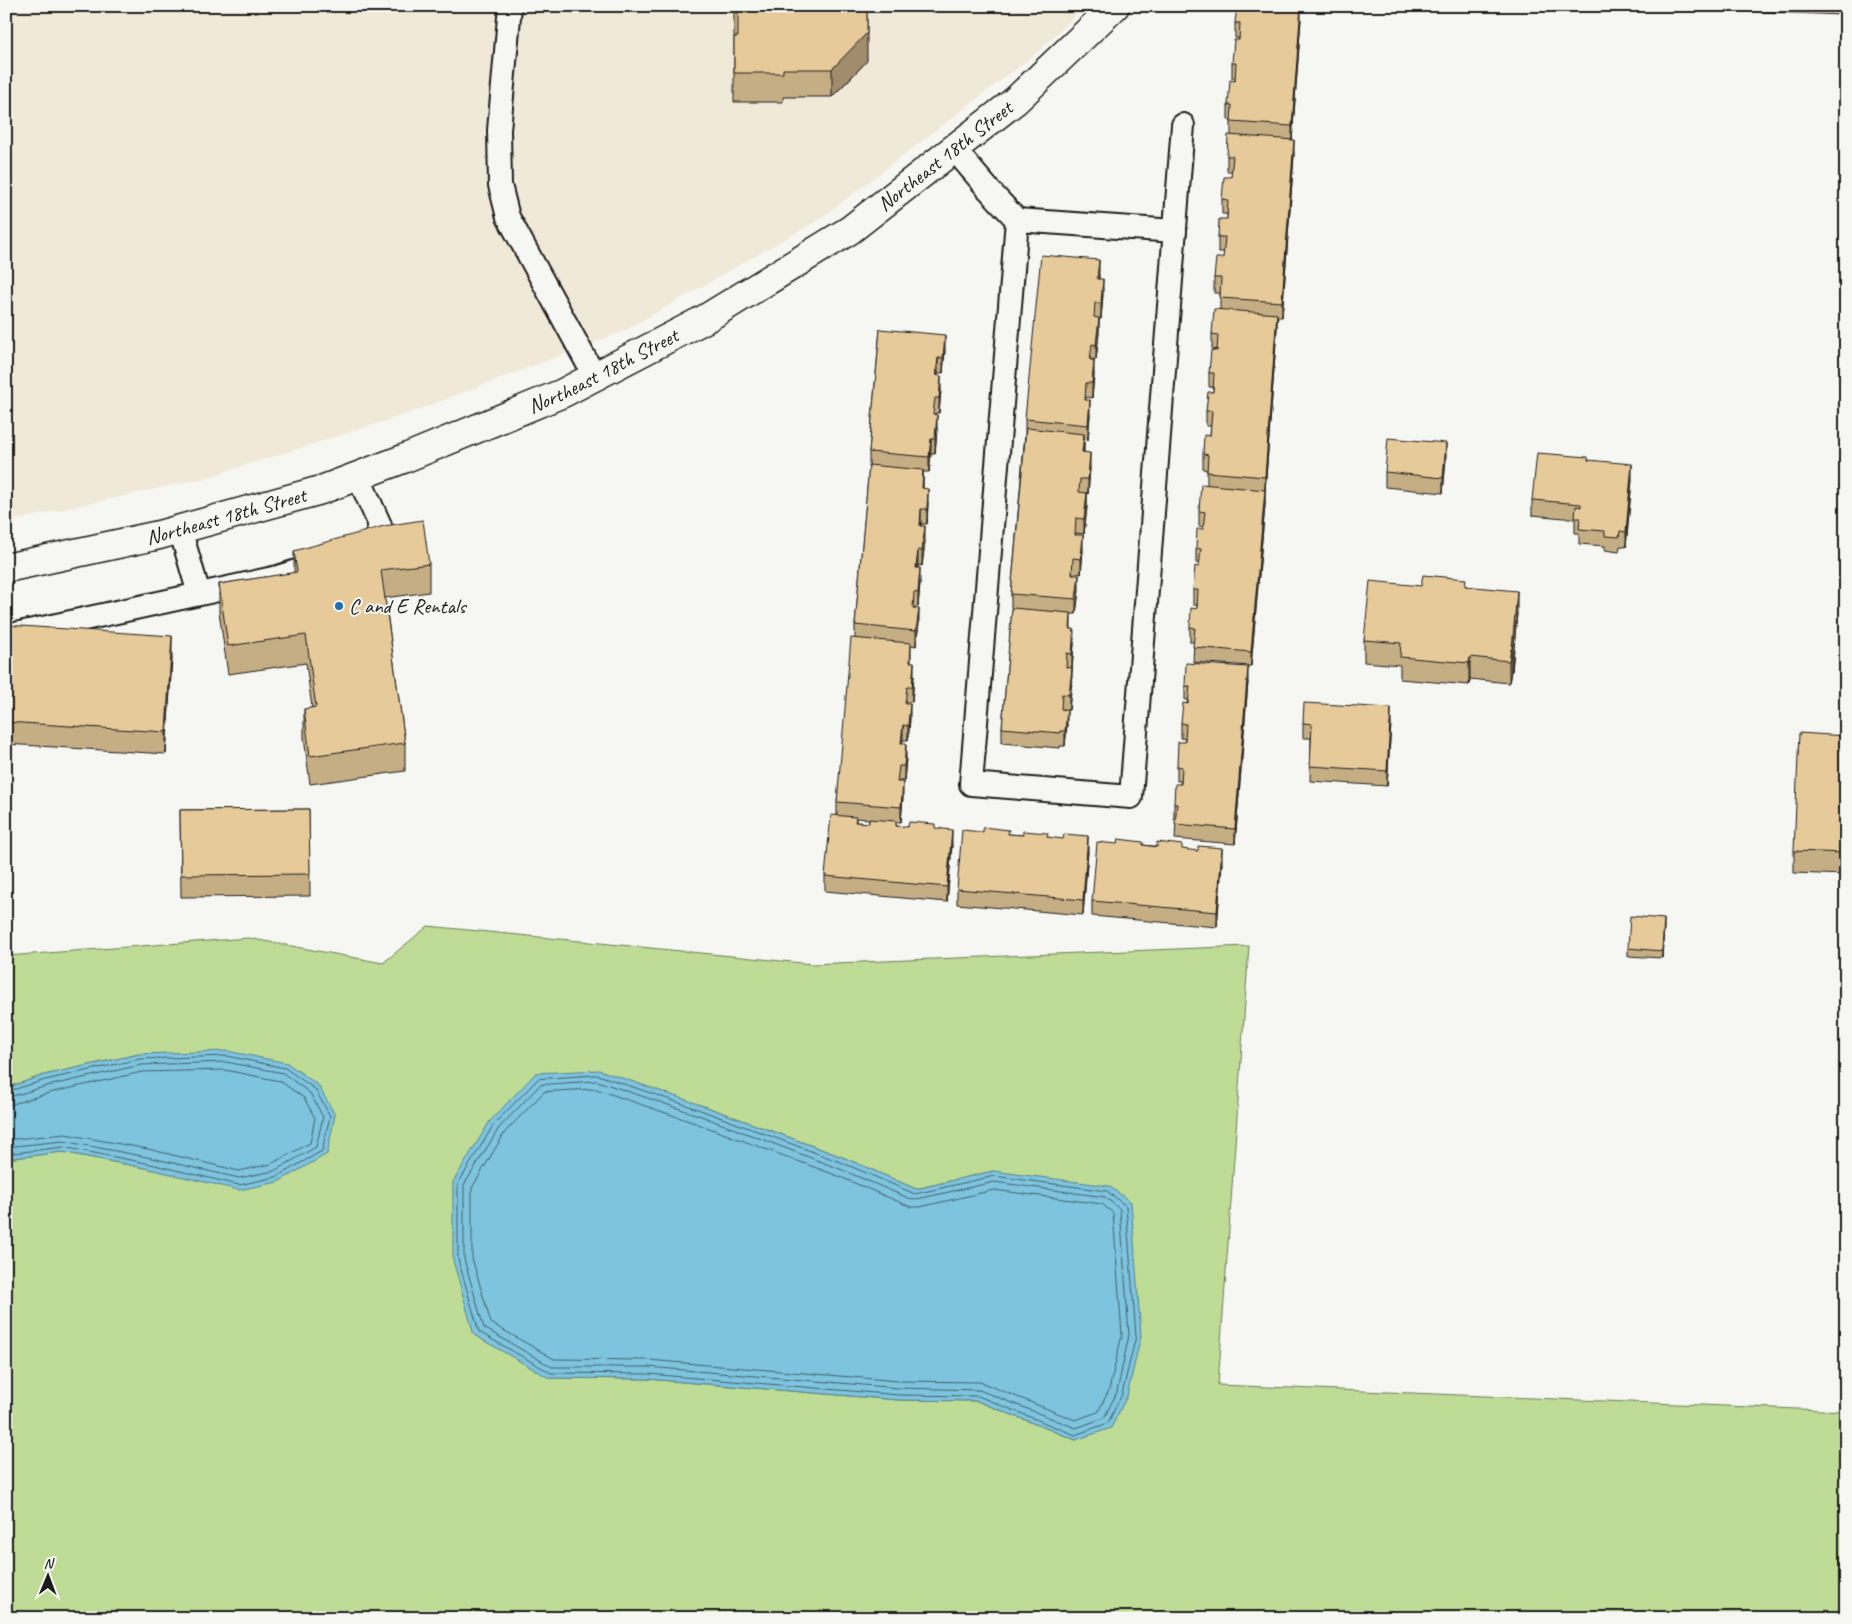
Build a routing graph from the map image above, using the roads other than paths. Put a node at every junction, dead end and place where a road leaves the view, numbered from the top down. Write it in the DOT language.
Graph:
graph roads {
  1 [pos="510,6"];
  2 [pos="1115,6"];
  3 [pos="1183,125"];
  4 [pos="954,149"];
  5 [pos="1017,220"];
  6 [pos="1175,231"];
  7 [pos="595,377"];
  8 [pos="358,476"];
  9 [pos="180,529"];
  10 [pos="6,568"];
  11 [pos="199,594"];
  12 [pos="6,636"];
  1 -- 7 [label="lane"];
  2 -- 4 [label="street, Northeast 18th Street"];
  3 -- 6 [label="lane"];
  4 -- 5 [label="lane"];
  4 -- 7 [label="street, Northeast 18th Street"];
  5 -- 6 [label="lane"];
  5 -- 6 [label="lane"];
  7 -- 8 [label="street, Northeast 18th Street"];
  8 -- 9 [label="street, Northeast 18th Street"];
  8 -- 11 [label="lane"];
  9 -- 10 [label="street, Northeast 18th Street"];
  9 -- 11 [label="lane"];
  11 -- 12 [label="lane"];
}
